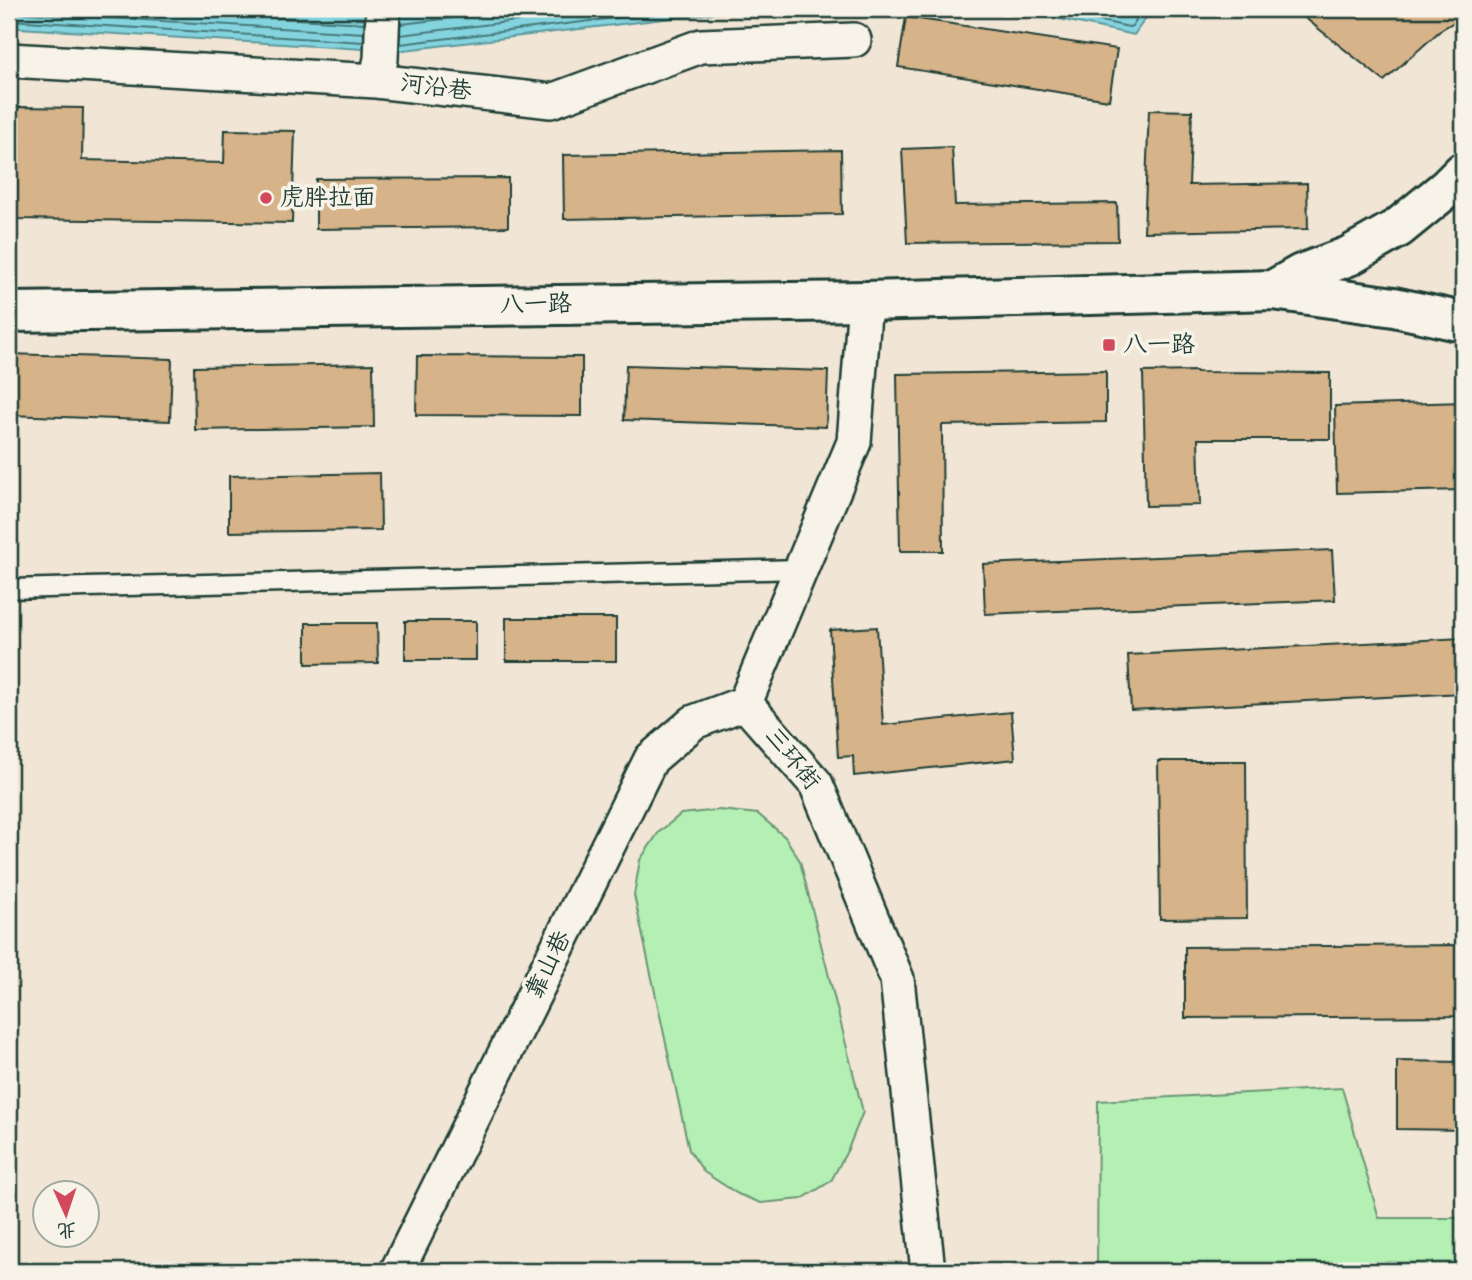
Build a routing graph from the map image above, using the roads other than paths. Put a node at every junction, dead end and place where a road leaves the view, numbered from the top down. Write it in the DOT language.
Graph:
graph roads {
  1 [pos="383,9"];
  2 [pos="854,40"];
  3 [pos="9,60"];
  4 [pos="378,70"];
  5 [pos="1463,172"];
  6 [pos="1273,290"];
  7 [pos="864,301"];
  8 [pos="9,313"];
  9 [pos="1463,322"];
  10 [pos="801,569"];
  11 [pos="9,589"];
  12 [pos="745,703"];
  13 [pos="397,1271"];
  14 [pos="928,1271"];
  1 -- 4 [label="street"];
  2 -- 4 [label="street, 河沿巷"];
  3 -- 4 [label="street, 河沿巷"];
  5 -- 6 [label="main road"];
  6 -- 7 [label="main road, 八一路"];
  6 -- 9 [label="main road, 八一路"];
  7 -- 8 [label="main road, 八一路"];
  7 -- 10 [label="street"];
  10 -- 11 [label="lane"];
  10 -- 12 [label="street"];
  12 -- 13 [label="street, 靠山巷"];
  12 -- 14 [label="street, 三环街"];
}
